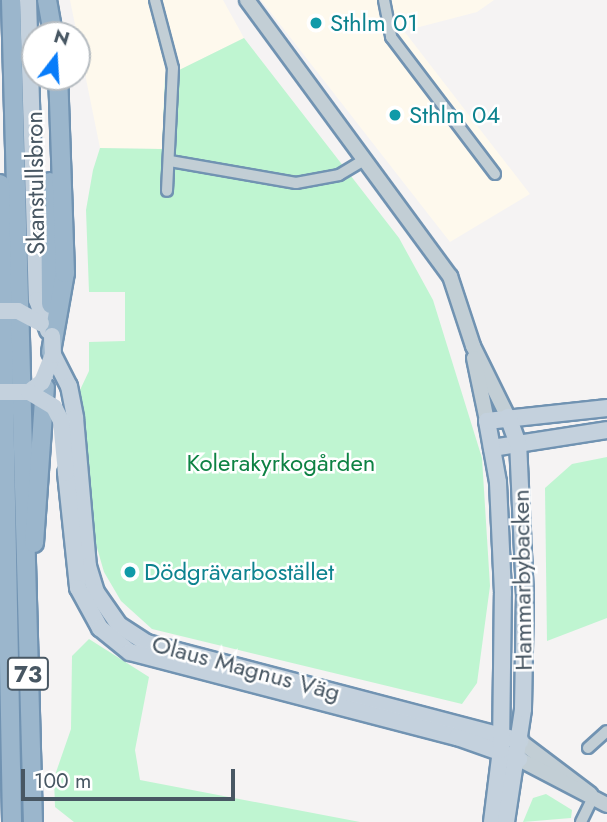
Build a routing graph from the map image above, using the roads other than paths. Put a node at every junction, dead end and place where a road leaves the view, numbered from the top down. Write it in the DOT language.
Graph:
graph roads {
  1 [pos="11,0"];
  2 [pos="28,0"];
  3 [pos="36,0"];
  4 [pos="47,0"];
  5 [pos="155,0"];
  6 [pos="247,0"];
  7 [pos="384,0"];
  8 [pos="40,21"];
  9 [pos="51,21"];
  10 [pos="47,91"];
  11 [pos="58,91"];
  12 [pos="362,161"];
  13 [pos="170,162"];
  14 [pos="495,174"];
  15 [pos="0,184"];
  16 [pos="167,191"];
  17 [pos="0,311"];
  18 [pos="47,329"];
  19 [pos="473,346"];
  20 [pos="53,355"];
  21 [pos="0,392"];
  22 [pos="29,392"];
  23 [pos="607,408"];
  24 [pos="508,417"];
  25 [pos="486,421"];
  26 [pos="607,430"];
  27 [pos="518,444"];
  28 [pos="492,448"];
  29 [pos="72,472"];
  30 [pos="27,611"];
  31 [pos="607,731"];
  32 [pos="520,741"];
  33 [pos="501,742"];
  34 [pos="587,748"];
  35 [pos="519,759"];
  36 [pos="593,797"];
  37 [pos="607,805"];
  38 [pos="12,822"];
  39 [pos="33,822"];
  40 [pos="492,822"];
  41 [pos="506,822"];
  42 [pos="581,822"];
  1 -- 30 [label="highway, 73"];
  2 -- 18 [label="main road, Skanstullsbron"];
  3 -- 8 [label="highway"];
  4 -- 9 [label="highway"];
  5 -- 13 [label="street"];
  6 -- 12 [label="street, Hammarbybacken"];
  7 -- 14 [label="street"];
  10 -- 18 [label="highway"];
  11 -- 30 [label="highway"];
  12 -- 13 [label="street"];
  12 -- 19 [label="street, Hammarbybacken"];
  13 -- 16 [label="street"];
  15 -- 38 [label="highway, 73"];
  17 -- 18 [label="main road, bridge"];
  18 -- 20 [label="main road, Skanstullsbron, bridge"];
  19 -- 24 [label="street, Hammarbybacken"];
  19 -- 25 [label="street, Hammarbybacken"];
  20 -- 22 [label="main road, bridge"];
  20 -- 29 [label="main road, Olaus Magnus Väg"];
  21 -- 22 [label="main road, bridge"];
  22 -- 29 [label="main road, Olaus Magnus Väg, bridge"];
  23 -- 24 [label="main road"];
  24 -- 25 [label="main road"];
  24 -- 27 [label="main road, Hammarbybacken"];
  25 -- 28 [label="main road, Hammarbybacken"];
  26 -- 27 [label="main road"];
  27 -- 28 [label="main road"];
  27 -- 32 [label="main road, Hammarbybacken"];
  28 -- 33 [label="main road, Hammarbybacken"];
  29 -- 33 [label="main road, Olaus Magnus Väg"];
  30 -- 39 [label="highway, 73"];
  31 -- 34 [label="street"];
  32 -- 33 [label="main road, Olaus Magnus Väg"];
  32 -- 35 [label="main road, Hammarbybacken"];
  32 -- 36 [label="street, Olaus Magnus Väg"];
  33 -- 35 [label="main road, Olaus Magnus Väg"];
  33 -- 40 [label="main road, Hammarbybacken"];
  35 -- 36 [label="street, Olaus Magnus Väg"];
  35 -- 41 [label="main road, Hammarbybacken"];
  36 -- 37 [label="street, Olaus Magnus Väg"];
  36 -- 42 [label="street"];
}
